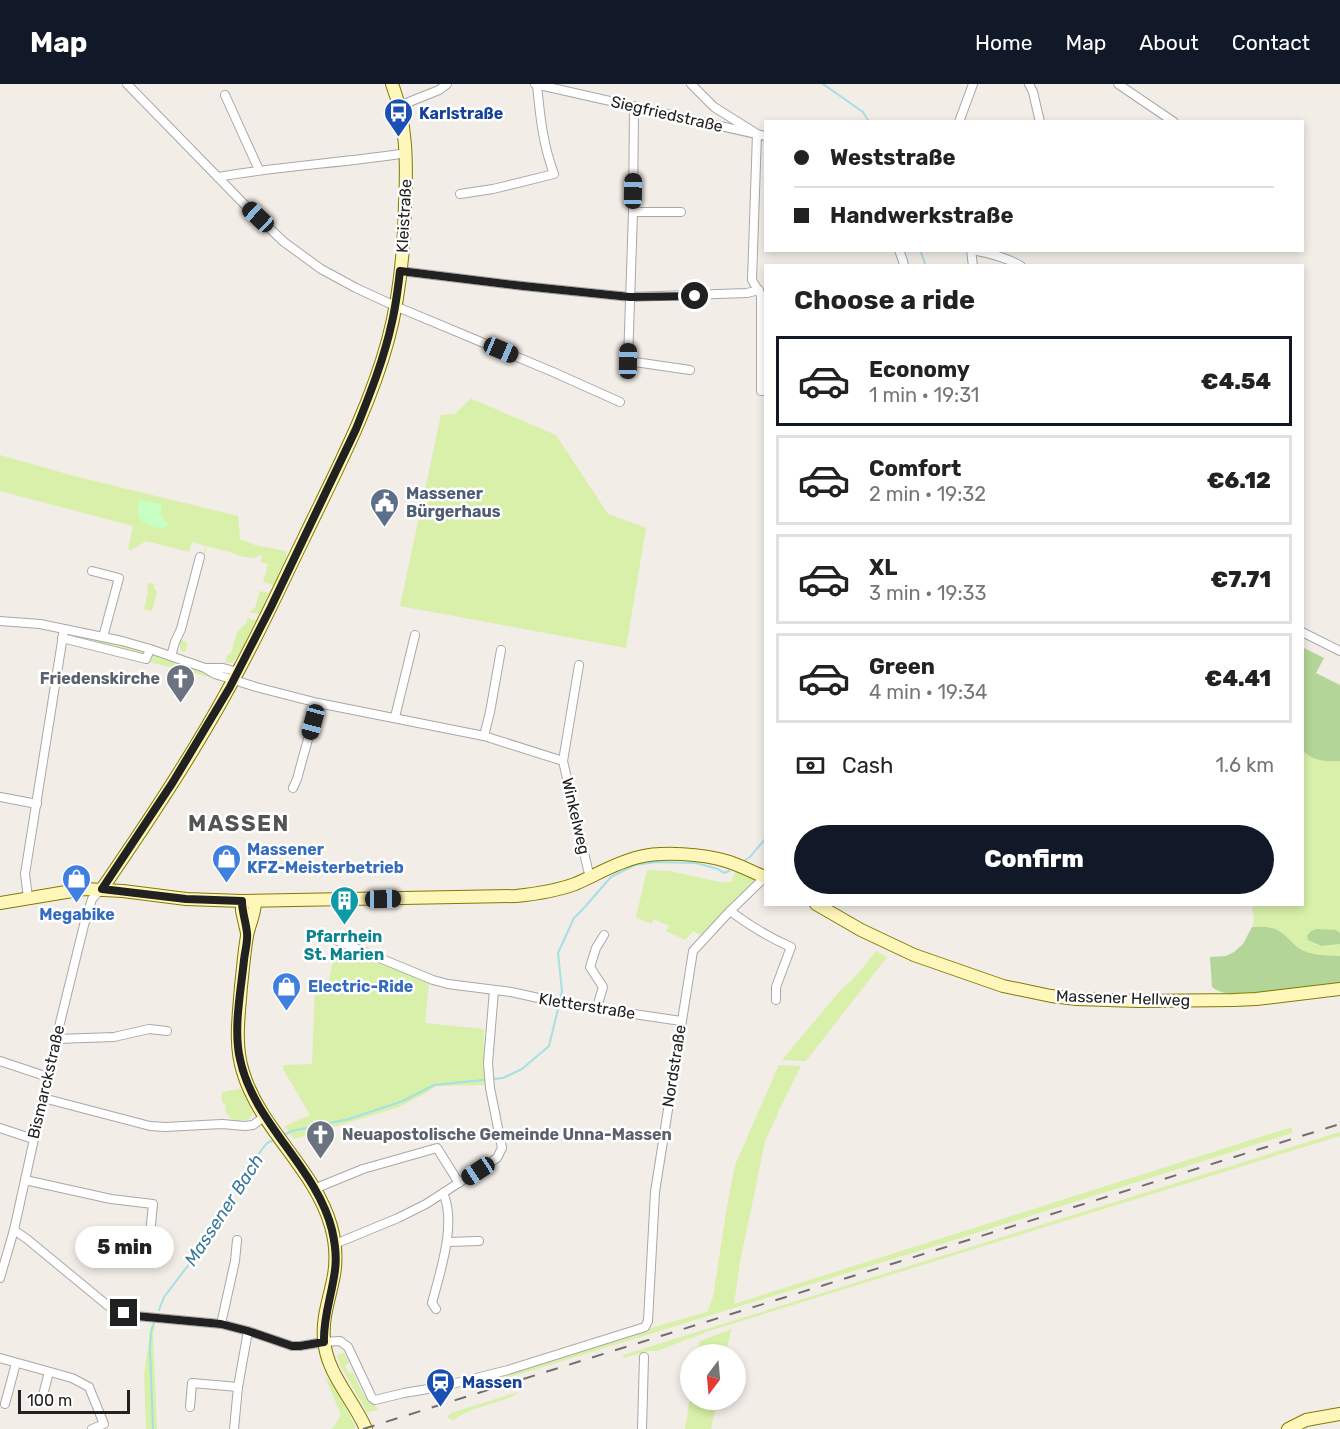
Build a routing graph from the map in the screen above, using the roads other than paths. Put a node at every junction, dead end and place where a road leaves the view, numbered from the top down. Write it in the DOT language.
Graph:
graph roads {
  1 [pos="127,84"];
  2 [pos="392,84"];
  3 [pos="447,84"];
  4 [pos="536,84"];
  5 [pos="692,84"];
  6 [pos="973,84"];
  7 [pos="1029,84"];
  8 [pos="1118,84"];
  9 [pos="225,95"];
  10 [pos="399,106"];
  11 [pos="634,106"];
  12 [pos="960,120"];
  13 [pos="1040,120"];
  14 [pos="1171,120"];
  15 [pos="761,135"];
  16 [pos="406,153"];
  17 [pos="259,170"];
  18 [pos="218,177"];
  19 [pos="460,194"];
  20 [pos="633,212"];
  21 [pos="681,212"];
  22 [pos="982,252"];
  23 [pos="1018,264"];
  24 [pos="400,271"];
  25 [pos="760,287"];
  26 [pos="630,297"];
  27 [pos="395,306"];
  28 [pos="690,370"];
  29 [pos="764,391"];
  30 [pos="620,402"];
  31 [pos="200,557"];
  32 [pos="92,571"];
  33 [pos="0,621"];
  34 [pos="1304,633"];
  35 [pos="63,634"];
  36 [pos="415,635"];
  37 [pos="103,637"];
  38 [pos="150,649"];
  39 [pos="501,651"];
  40 [pos="1340,651"];
  41 [pos="171,656"];
  42 [pos="579,665"];
  43 [pos="236,676"];
  44 [pos="318,703"];
  45 [pos="395,717"];
  46 [pos="484,736"];
  47 [pos="563,761"];
  48 [pos="292,788"];
  49 [pos="0,797"];
  50 [pos="37,804"];
  51 [pos="588,870"];
  52 [pos="764,877"];
  53 [pos="764,878"];
  54 [pos="102,889"];
  55 [pos="27,898"];
  56 [pos="242,901"];
  57 [pos="255,901"];
  58 [pos="0,903"];
  59 [pos="819,906"];
  60 [pos="730,911"];
  61 [pos="247,933"];
  62 [pos="604,935"];
  63 [pos="326,936"];
  64 [pos="1340,989"];
  65 [pos="494,990"];
  66 [pos="776,1000"];
  67 [pos="597,1007"];
  68 [pos="681,1021"];
  69 [pos="167,1031"];
  70 [pos="56,1039"];
  71 [pos="0,1061"];
  72 [pos="48,1077"];
  73 [pos="43,1098"];
  74 [pos="266,1116"];
  75 [pos="0,1128"];
  76 [pos="33,1139"];
  77 [pos="25,1180"];
  78 [pos="459,1183"];
  79 [pos="314,1189"];
  80 [pos="443,1193"];
  81 [pos="14,1230"];
  82 [pos="237,1240"];
  83 [pos="479,1241"];
  84 [pos="448,1242"];
  85 [pos="335,1244"];
  86 [pos="152,1247"];
  87 [pos="0,1278"];
  88 [pos="436,1309"];
  89 [pos="221,1324"];
  90 [pos="248,1331"];
  91 [pos="324,1342"];
  92 [pos="644,1357"];
  93 [pos="0,1358"];
  94 [pos="16,1363"];
  95 [pos="49,1372"];
  96 [pos="238,1387"];
  97 [pos="43,1395"];
  98 [pos="5,1404"];
  99 [pos="189,1407"];
  100 [pos="1340,1414"];
  101 [pos="105,1426"];
  102 [pos="92,1429"];
  103 [pos="234,1429"];
  104 [pos="366,1429"];
  105 [pos="642,1429"];
  106 [pos="1288,1429"];
  1 -- 18 [label="street"];
  2 -- 10 [label="main road, Kleistraße"];
  3 -- 10 [label="street"];
  4 -- 11 [label="street, Siegfriedstraße"];
  4 -- 19 [label="street"];
  5 -- 15 [label="street"];
  6 -- 12 [label="street"];
  7 -- 13 [label="street"];
  8 -- 14 [label="street"];
  9 -- 17 [label="street"];
  10 -- 16 [label="main road, Kleistraße"];
  11 -- 15 [label="street, Siegfriedstraße"];
  11 -- 20 [label="street"];
  15 -- 25 [label="street"];
  16 -- 17 [label="street"];
  16 -- 24 [label="main road, Kleistraße"];
  17 -- 18 [label="street"];
  18 -- 27 [label="street"];
  20 -- 21 [label="street"];
  20 -- 26 [label="street"];
  22 -- 23 [label="street"];
  24 -- 26 [label="street"];
  24 -- 27 [label="main road, Kleistraße"];
  25 -- 26 [label="street"];
  25 -- 29 [label="street"];
  26 -- 28 [label="street"];
  27 -- 30 [label="street"];
  27 -- 43 [label="main road, Kleistraße"];
  31 -- 41 [label="street"];
  32 -- 37 [label="street"];
  33 -- 35 [label="street"];
  34 -- 40 [label="street"];
  35 -- 37 [label="street, Winkelweg"];
  35 -- 38 [label="street"];
  35 -- 50 [label="street"];
  36 -- 45 [label="street"];
  37 -- 38 [label="street, Winkelweg"];
  38 -- 41 [label="street, Winkelweg"];
  39 -- 46 [label="street"];
  41 -- 43 [label="street, Winkelweg"];
  42 -- 47 [label="street, Winkelweg"];
  43 -- 44 [label="street, Winkelweg"];
  43 -- 54 [label="main road, Kleistraße"];
  44 -- 45 [label="street, Winkelweg"];
  44 -- 48 [label="street"];
  45 -- 46 [label="street, Winkelweg"];
  46 -- 47 [label="street, Winkelweg"];
  47 -- 51 [label="street, Winkelweg"];
  49 -- 50 [label="street"];
  50 -- 55 [label="street"];
  52 -- 57 [label="main road"];
  53 -- 60 [label="street, Nordstraße"];
  54 -- 55 [label="main road"];
  54 -- 56 [label="main road"];
  54 -- 70 [label="street, Bismarckstraße"];
  55 -- 58 [label="main road"];
  56 -- 57 [label="main road"];
  56 -- 61 [label="main road"];
  57 -- 61 [label="main road"];
  59 -- 64 [label="main road, Massener Hellweg"];
  60 -- 66 [label="street"];
  60 -- 68 [label="street, Nordstraße"];
  61 -- 74 [label="main road"];
  62 -- 67 [label="street"];
  63 -- 65 [label="street, Kletterstraße"];
  65 -- 67 [label="street, Kletterstraße"];
  65 -- 78 [label="street"];
  67 -- 68 [label="street, Kletterstraße"];
  68 -- 91 [label="street, Nordstraße"];
  69 -- 70 [label="street"];
  70 -- 72 [label="street, Bismarckstraße"];
  71 -- 72 [label="street"];
  72 -- 73 [label="street, Bismarckstraße"];
  73 -- 74 [label="street"];
  73 -- 76 [label="street, Bismarckstraße"];
  74 -- 79 [label="main road"];
  75 -- 76 [label="street"];
  76 -- 77 [label="street, Bismarckstraße"];
  77 -- 81 [label="street, Bismarckstraße"];
  77 -- 86 [label="street"];
  78 -- 79 [label="street"];
  78 -- 80 [label="street"];
  79 -- 85 [label="main road"];
  80 -- 84 [label="street"];
  80 -- 85 [label="street"];
  81 -- 87 [label="street, Bismarckstraße"];
  81 -- 89 [label="street"];
  82 -- 89 [label="street"];
  83 -- 84 [label="street"];
  84 -- 88 [label="street"];
  85 -- 91 [label="main road"];
  89 -- 90 [label="street"];
  90 -- 91 [label="street"];
  90 -- 96 [label="street"];
  91 -- 104 [label="main road"];
  92 -- 105 [label="street"];
  93 -- 94 [label="street"];
  94 -- 95 [label="street"];
  94 -- 98 [label="street"];
  95 -- 97 [label="street"];
  95 -- 101 [label="street"];
  96 -- 99 [label="street"];
  96 -- 103 [label="street"];
  100 -- 106 [label="main road"];
  101 -- 102 [label="street"];
}
